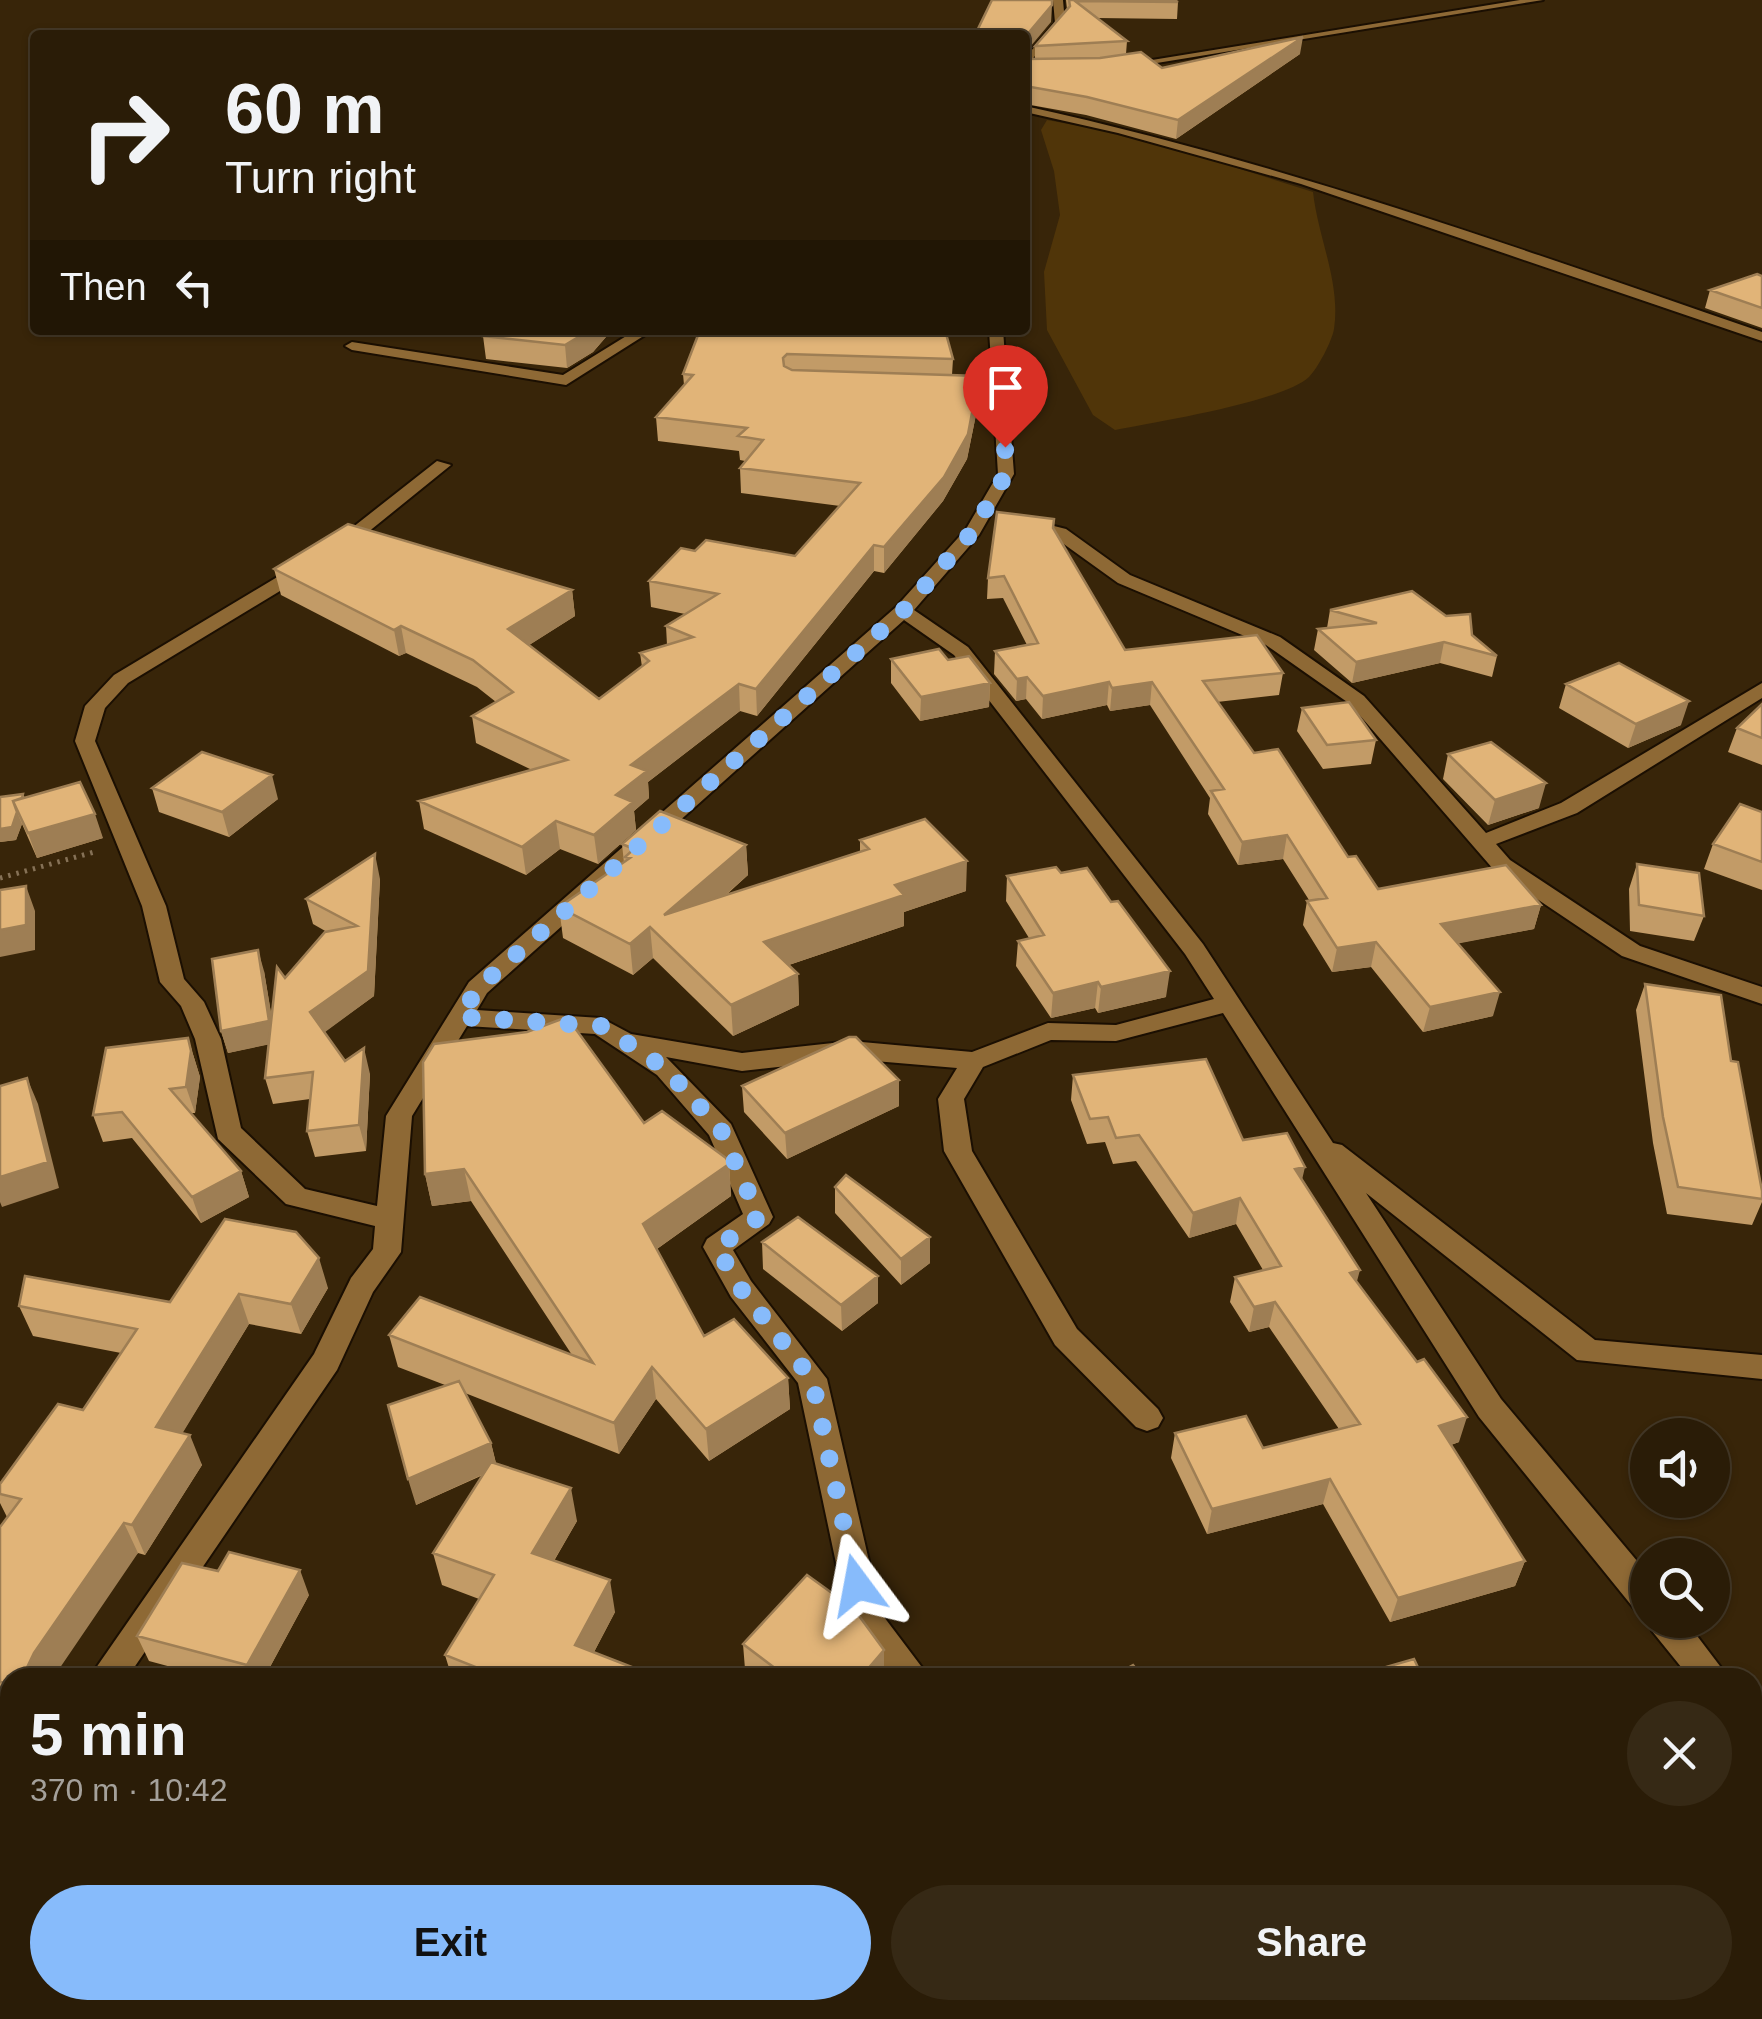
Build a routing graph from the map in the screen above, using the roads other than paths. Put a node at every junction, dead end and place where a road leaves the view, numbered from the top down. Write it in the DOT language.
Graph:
graph roads {
  1 [pos="1058,0"];
  2 [pos="1538,0"];
  3 [pos="1030,61"];
  4 [pos="1030,68"];
  5 [pos="1100,69"];
  6 [pos="1045,70"];
  7 [pos="1030,111"];
  8 [pos="638,335"];
  9 [pos="996,335"];
  10 [pos="1762,337"];
  11 [pos="352,346"];
  12 [pos="443,465"];
  13 [pos="984,513"];
  14 [pos="903,611"];
  15 [pos="1762,689"];
  16 [pos="1482,842"];
  17 [pos="1762,996"];
  18 [pos="1229,1003"];
  19 [pos="460,1017"];
  20 [pos="622,1040"];
  21 [pos="974,1060"];
  22 [pos="1316,1140"];
  23 [pos="390,1219"];
  24 [pos="1762,1367"];
  25 [pos="1147,1418"];
  26 [pos="1630,1578"];
  27 [pos="1679,1638"];
  28 [pos="113,1668"];
  29 [pos="904,1668"];
  30 [pos="1704,1668"];
  1 -- 3 [label="street"];
  2 -- 5 [label="street"];
  4 -- 6 [label="street"];
  7 -- 10 [label="street"];
  8 -- 11 [label="street"];
  9 -- 13 [label="street"];
  12 -- 23 [label="street"];
  13 -- 14 [label="street"];
  13 -- 16 [label="street"];
  14 -- 18 [label="street"];
  14 -- 19 [label="street"];
  15 -- 16 [label="street"];
  16 -- 17 [label="street"];
  18 -- 21 [label="street"];
  18 -- 22 [label="street"];
  19 -- 20 [label="street"];
  19 -- 23 [label="street"];
  20 -- 21 [label="street"];
  20 -- 29 [label="street"];
  21 -- 25 [label="street"];
  22 -- 24 [label="street"];
  22 -- 26 [label="street"];
  23 -- 28 [label="street"];
  27 -- 30 [label="street"];
}
